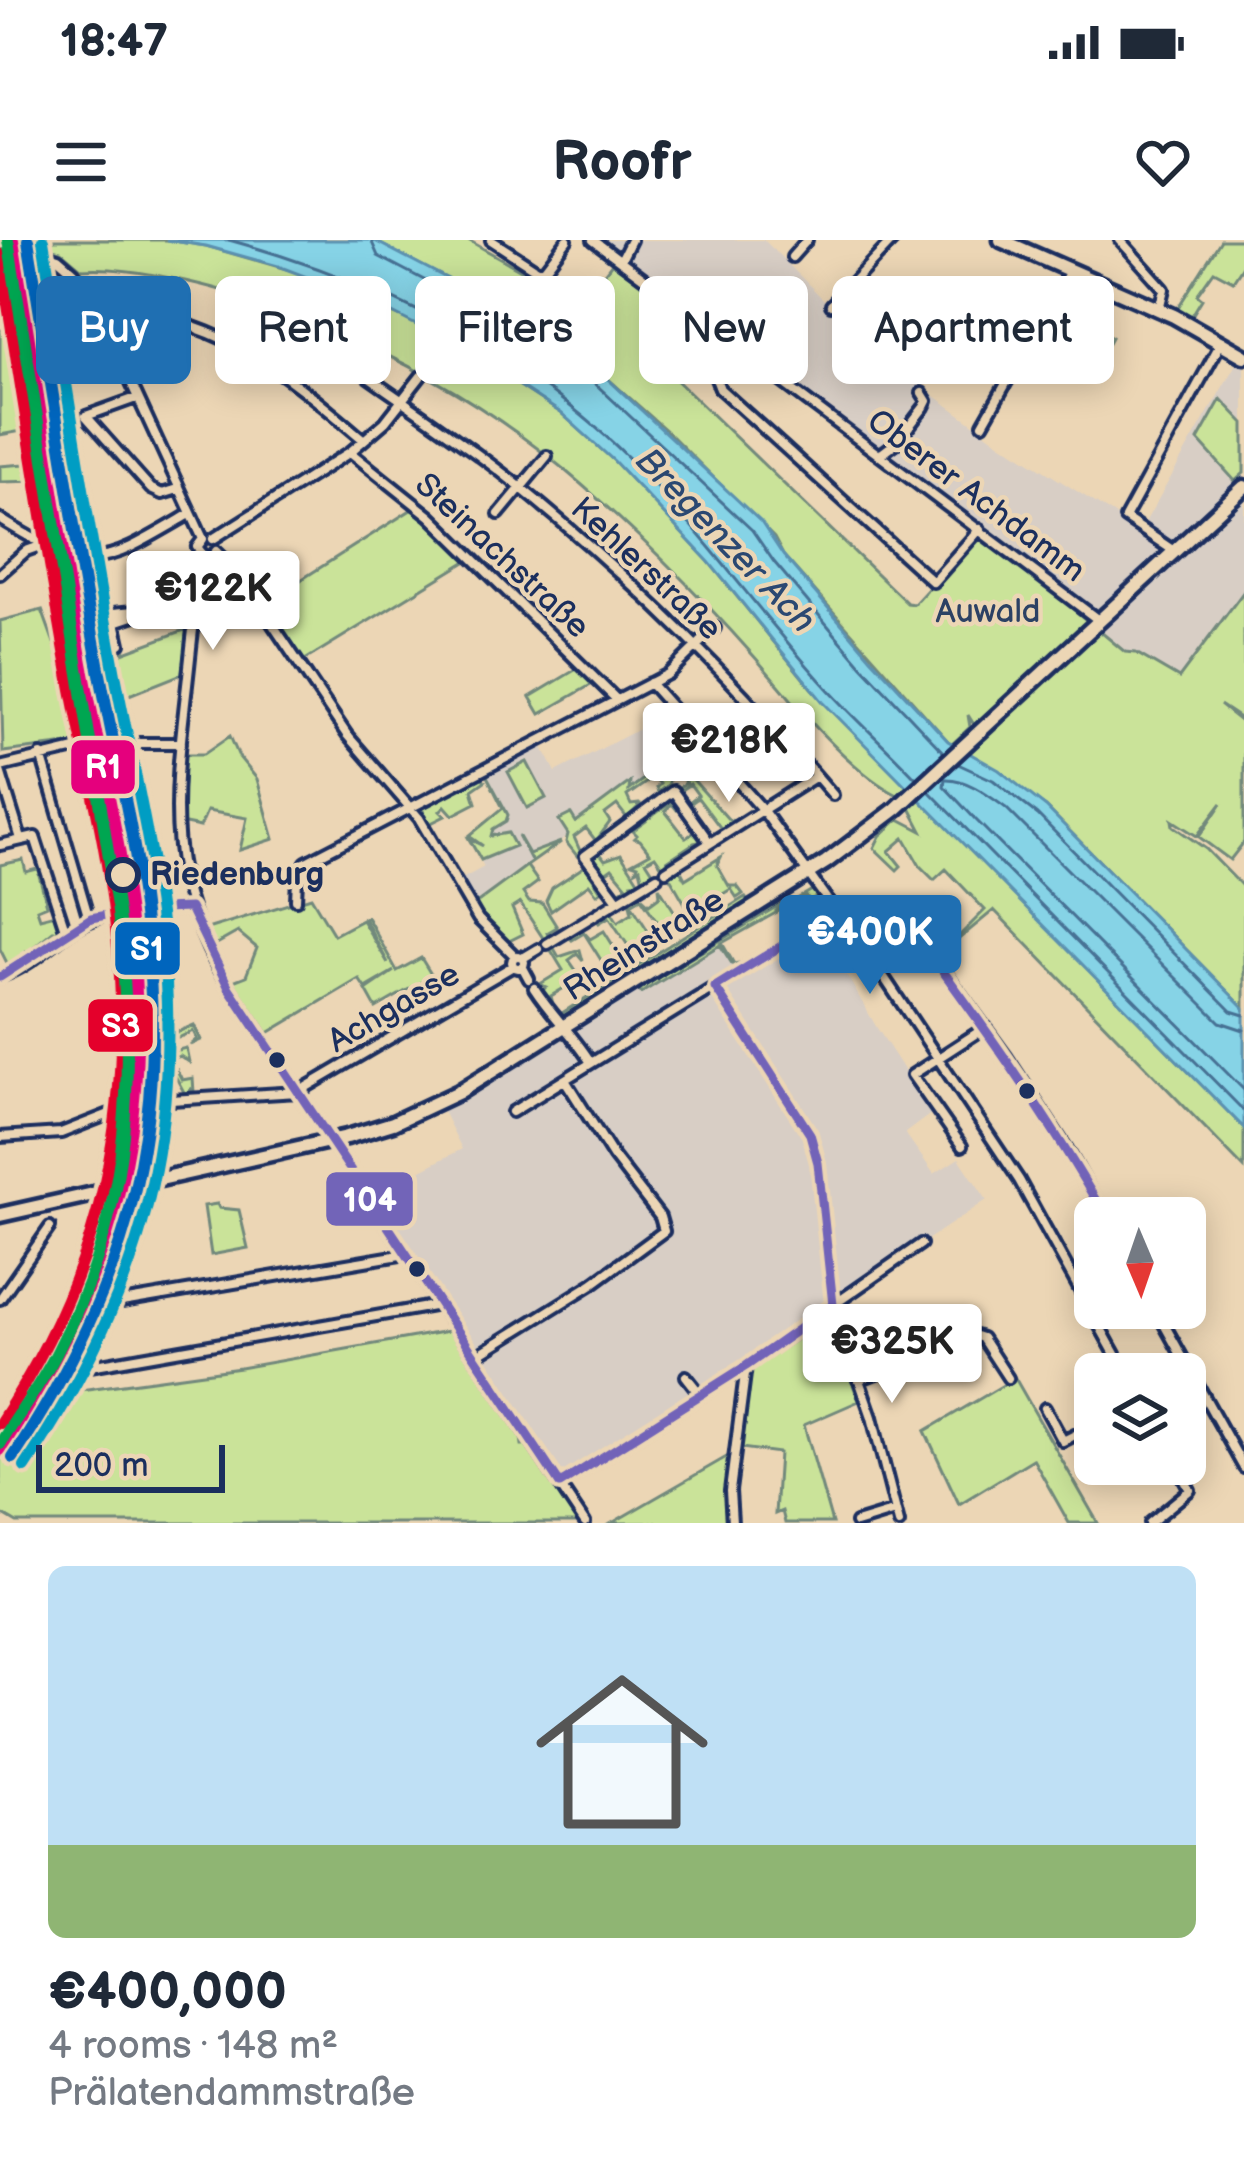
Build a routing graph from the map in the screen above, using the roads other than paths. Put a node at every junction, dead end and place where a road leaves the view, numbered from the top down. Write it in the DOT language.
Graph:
graph roads {
  1 [pos="491,240"];
  2 [pos="567,240"];
  3 [pos="593,240"];
  4 [pos="631,240"];
  5 [pos="807,240"];
  6 [pos="892,240"];
  7 [pos="1001,240"];
  8 [pos="1120,240"];
  9 [pos="0,251"];
  10 [pos="792,256"];
  11 [pos="621,260"];
  12 [pos="1070,272"];
  13 [pos="76,276"];
  14 [pos="642,276"];
  15 [pos="830,304"];
  16 [pos="1159,309"];
  17 [pos="191,325"];
  18 [pos="1222,340"];
  19 [pos="1244,356"];
  20 [pos="130,384"];
  21 [pos="379,384"];
  22 [pos="416,384"];
  23 [pos="718,384"];
  24 [pos="787,384"];
  25 [pos="922,393"];
  26 [pos="136,398"];
  27 [pos="402,401"];
  28 [pos="986,420"];
  29 [pos="364,440"];
  30 [pos="350,452"];
  31 [pos="881,454"];
  32 [pos="548,455"];
  33 [pos="520,487"];
  34 [pos="1244,487"];
  35 [pos="178,488"];
  36 [pos="190,514"];
  37 [pos="499,514"];
  38 [pos="0,520"];
  39 [pos="980,530"];
  40 [pos="208,539"];
  41 [pos="45,547"];
  42 [pos="216,551"];
  43 [pos="1174,551"];
  44 [pos="204,556"];
  45 [pos="0,574"];
  46 [pos="198,594"];
  47 [pos="1097,619"];
  48 [pos="715,628"];
  49 [pos="695,647"];
  50 [pos="93,653"];
  51 [pos="650,683"];
  52 [pos="617,700"];
  53 [pos="181,743"];
  54 [pos="88,746"];
  55 [pos="41,755"];
  56 [pos="0,769"];
  57 [pos="816,776"];
  58 [pos="119,786"];
  59 [pos="833,795"];
  60 [pos="412,809"];
  61 [pos="762,809"];
  62 [pos="21,838"];
  63 [pos="710,843"];
  64 [pos="0,845"];
  65 [pos="810,873"];
  66 [pos="296,900"];
  67 [pos="618,900"];
  68 [pos="190,908"];
  69 [pos="132,910"];
  70 [pos="838,911"];
  71 [pos="116,913"];
  72 [pos="88,920"];
  73 [pos="66,932"];
  74 [pos="518,962"];
  75 [pos="0,977"];
  76 [pos="716,987"];
  77 [pos="986,1027"];
  78 [pos="564,1028"];
  79 [pos="938,1057"];
  80 [pos="591,1063"];
  81 [pos="565,1079"];
  82 [pos="298,1092"];
  83 [pos="512,1112"];
  84 [pos="0,1136"];
  85 [pos="332,1140"];
  86 [pos="962,1146"];
  87 [pos="1094,1197"];
  88 [pos="128,1213"];
  89 [pos="0,1216"];
  90 [pos="50,1227"];
  91 [pos="921,1244"];
  92 [pos="406,1254"];
  93 [pos="0,1299"];
  94 [pos="833,1304"];
  95 [pos="439,1305"];
  96 [pos="98,1306"];
  97 [pos="1114,1353"];
  98 [pos="476,1356"];
  99 [pos="746,1366"];
  100 [pos="686,1376"];
  101 [pos="1008,1378"];
  102 [pos="858,1380"];
  103 [pos="701,1395"];
  104 [pos="1206,1405"];
  105 [pos="1045,1408"];
  106 [pos="1074,1435"];
  107 [pos="1244,1468"];
  108 [pos="560,1484"];
  109 [pos="1187,1485"];
  110 [pos="896,1511"];
  111 [pos="585,1523"];
  112 [pos="732,1523"];
  113 [pos="856,1523"];
  114 [pos="899,1523"];
  115 [pos="1150,1523"];
  1 -- 2 [label="street"];
  3 -- 11 [label="street, Oberer Achdamm"];
  4 -- 11 [label="street"];
  5 -- 10 [label="street"];
  6 -- 15 [label="street"];
  7 -- 12 [label="main road"];
  8 -- 16 [label="street"];
  9 -- 13 [label="street"];
  11 -- 14 [label="street, Oberer Achdamm"];
  12 -- 16 [label="main road"];
  12 -- 28 [label="street"];
  16 -- 18 [label="main road"];
  17 -- 29 [label="street"];
  18 -- 19 [label="main road"];
  18 -- 43 [label="street"];
  20 -- 26 [label="street"];
  21 -- 27 [label="street, Kehlerstraße"];
  22 -- 27 [label="street"];
  23 -- 39 [label="street"];
  24 -- 31 [label="street, Oberer Achdamm"];
  25 -- 31 [label="street"];
  26 -- 35 [label="street"];
  26 -- 35 [label="street"];
  27 -- 29 [label="street"];
  27 -- 33 [label="street, Kehlerstraße"];
  29 -- 30 [label="street"];
  30 -- 40 [label="street"];
  30 -- 52 [label="street, Steinachstraße"];
  31 -- 39 [label="street, Oberer Achdamm"];
  32 -- 33 [label="street"];
  33 -- 37 [label="street"];
  33 -- 49 [label="street, Kehlerstraße"];
  34 -- 43 [label="main road, Rheinstraße"];
  35 -- 36 [label="street"];
  36 -- 40 [label="street"];
  36 -- 41 [label="street"];
  38 -- 41 [label="street"];
  39 -- 47 [label="street, Oberer Achdamm"];
  40 -- 42 [label="street"];
  40 -- 44 [label="street"];
  41 -- 45 [label="street"];
  42 -- 44 [label="street"];
  42 -- 60 [label="street, Rheinstraße"];
  43 -- 47 [label="main road, Rheinstraße"];
  44 -- 46 [label="street"];
  46 -- 50 [label="street"];
  46 -- 53 [label="street"];
  47 -- 65 [label="main road, Rheinstraße"];
  48 -- 49 [label="street"];
  49 -- 51 [label="street"];
  49 -- 57 [label="street, Kehlerstraße"];
  51 -- 52 [label="street"];
  51 -- 61 [label="street"];
  52 -- 60 [label="street"];
  53 -- 58 [label="street"];
  53 -- 68 [label="street"];
  54 -- 55 [label="street"];
  55 -- 56 [label="street"];
  55 -- 72 [label="street"];
  56 -- 62 [label="street"];
  57 -- 59 [label="street, Kehlerstraße"];
  57 -- 61 [label="street, Achgasse"];
  60 -- 66 [label="street"];
  60 -- 74 [label="street, Rheinstraße"];
  61 -- 63 [label="street, Achgasse"];
  61 -- 65 [label="street"];
  62 -- 64 [label="street"];
  62 -- 73 [label="street"];
  63 -- 67 [label="street, Achgasse"];
  63 -- 67 [label="street"];
  65 -- 70 [label="street"];
  65 -- 78 [label="main road, Rheinstraße"];
  67 -- 74 [label="street, Achgasse"];
  68 -- 69 [label="street"];
  68 -- 82 [label="street"];
  70 -- 76 [label="street"];
  70 -- 77 [label="street"];
  70 -- 79 [label="street"];
  71 -- 72 [label="street"];
  72 -- 73 [label="street"];
  73 -- 75 [label="street"];
  74 -- 78 [label="street, Rheinstraße"];
  74 -- 82 [label="street, Achgasse"];
  76 -- 80 [label="street"];
  76 -- 94 [label="street"];
  77 -- 79 [label="street"];
  77 -- 87 [label="street"];
  78 -- 80 [label="street"];
  78 -- 85 [label="main road, Rheinstraße"];
  79 -- 86 [label="street"];
  79 -- 97 [label="street"];
  80 -- 81 [label="street"];
  81 -- 83 [label="street"];
  81 -- 98 [label="street"];
  82 -- 84 [label="street"];
  82 -- 85 [label="street"];
  85 -- 89 [label="main road, Rheinstraße"];
  85 -- 92 [label="street"];
  88 -- 96 [label="street"];
  90 -- 93 [label="street"];
  91 -- 94 [label="street"];
  92 -- 95 [label="street"];
  92 -- 96 [label="street"];
  94 -- 99 [label="street"];
  94 -- 102 [label="street"];
  95 -- 96 [label="street"];
  95 -- 98 [label="street"];
  98 -- 108 [label="street"];
  99 -- 103 [label="street"];
  99 -- 112 [label="street"];
  100 -- 103 [label="street"];
  101 -- 102 [label="street"];
  102 -- 110 [label="street"];
  103 -- 108 [label="street"];
  104 -- 107 [label="street"];
  105 -- 106 [label="street"];
  108 -- 111 [label="street"];
  109 -- 115 [label="street"];
  110 -- 113 [label="street"];
  110 -- 114 [label="street"];
}
